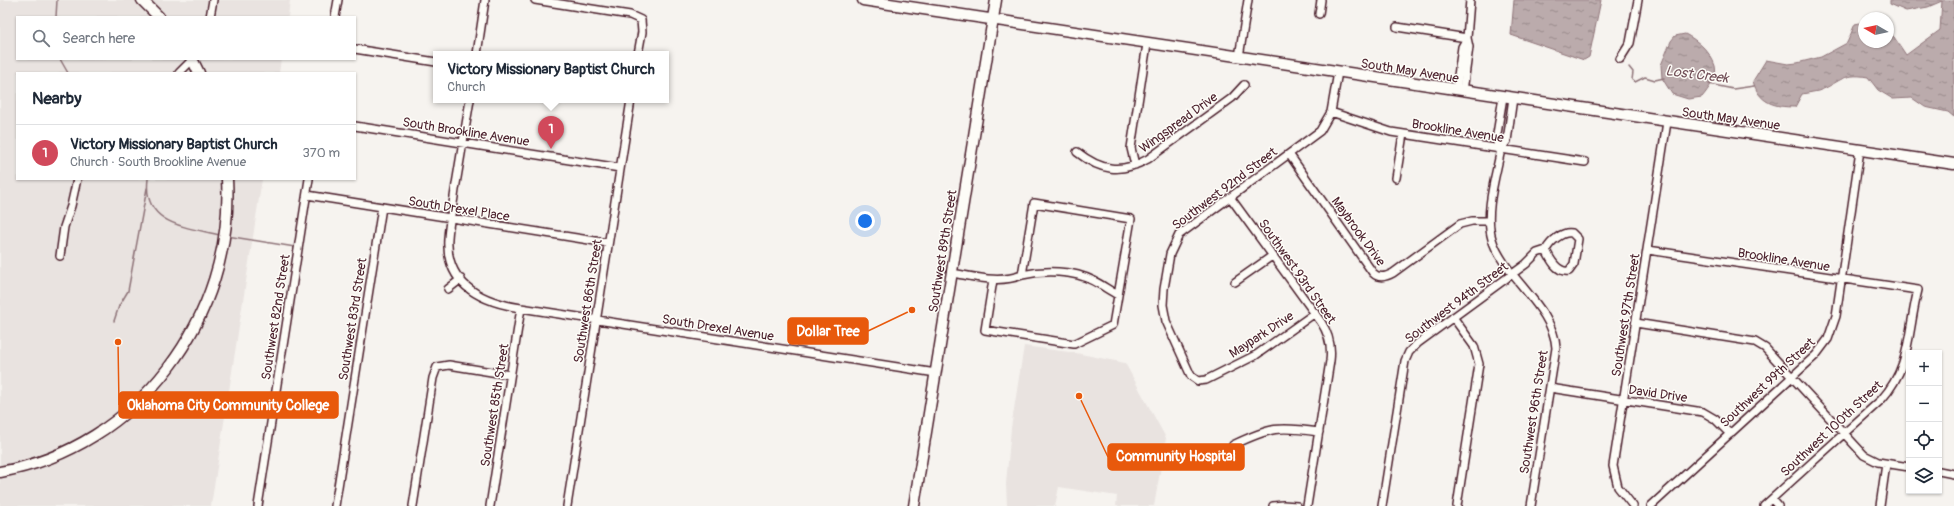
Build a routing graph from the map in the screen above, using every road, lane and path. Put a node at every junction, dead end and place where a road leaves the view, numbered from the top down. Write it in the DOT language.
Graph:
graph roads {
  1 [pos="142,0"];
  2 [pos="213,0"];
  3 [pos="338,0"];
  4 [pos="486,0"];
  5 [pos="535,0"];
  6 [pos="863,0"];
  7 [pos="996,0"];
  8 [pos="1248,0"];
  9 [pos="1321,0"];
  10 [pos="1470,0"];
  11 [pos="1638,0"];
  12 [pos="1319,14"];
  13 [pos="158,16"];
  14 [pos="210,16"];
  15 [pos="335,16"];
  16 [pos="992,20"];
  17 [pos="1397,27"];
  18 [pos="1467,38"];
  19 [pos="1147,44"];
  20 [pos="356,49"];
  21 [pos="478,51"];
  22 [pos="639,51"];
  23 [pos="1240,57"];
  24 [pos="1620,59"];
  25 [pos="192,60"];
  26 [pos="193,60"];
  27 [pos="433,62"];
  28 [pos="180,72"];
  29 [pos="199,72"];
  30 [pos="1338,72"];
  31 [pos="1244,85"];
  32 [pos="1459,90"];
  33 [pos="1502,97"];
  34 [pos="1513,98"];
  35 [pos="470,103"];
  36 [pos="631,103"];
  37 [pos="1331,112"];
  38 [pos="1667,122"];
  39 [pos="356,126"];
  40 [pos="1403,134"];
  41 [pos="463,143"];
  42 [pos="1501,148"];
  43 [pos="1860,150"];
  44 [pos="1077,152"];
  45 [pos="1288,154"];
  46 [pos="1584,162"];
  47 [pos="1954,164"];
  48 [pos="1134,165"];
  49 [pos="620,168"];
  50 [pos="1396,178"];
  51 [pos="77,180"];
  52 [pos="227,180"];
  53 [pos="309,180"];
  54 [pos="307,195"];
  55 [pos="1230,197"];
  56 [pos="382,207"];
  57 [pos="451,218"];
  58 [pos="1490,221"];
  59 [pos="608,243"];
  60 [pos="1546,250"];
  61 [pos="1648,250"];
  62 [pos="60,256"];
  63 [pos="1272,256"];
  64 [pos="952,272"];
  65 [pos="1513,274"];
  66 [pos="1022,275"];
  67 [pos="461,279"];
  68 [pos="1841,279"];
  69 [pos="993,280"];
  70 [pos="1235,282"];
  71 [pos="448,288"];
  72 [pos="1918,290"];
  73 [pos="1118,296"];
  74 [pos="521,308"];
  75 [pos="1315,313"];
  76 [pos="1453,317"];
  77 [pos="596,319"];
  78 [pos="1636,323"];
  79 [pos="936,373"];
  80 [pos="510,375"];
  81 [pos="1792,378"];
  82 [pos="1198,381"];
  83 [pos="1550,388"];
  84 [pos="1624,400"];
  85 [pos="1319,432"];
  86 [pos="1730,434"];
  87 [pos="1843,434"];
  88 [pos="1233,445"];
  89 [pos="1886,464"];
  90 [pos="1906,467"];
  91 [pos="0,472"];
  92 [pos="1942,472"];
  93 [pos="1954,474"];
  94 [pos="1772,499"];
  95 [pos="258,506"];
  96 [pos="335,506"];
  97 [pos="413,506"];
  98 [pos="490,506"];
  99 [pos="567,506"];
  100 [pos="914,506"];
  101 [pos="1273,506"];
  102 [pos="1296,506"];
  103 [pos="1307,506"];
  104 [pos="1382,506"];
  105 [pos="1457,506"];
  106 [pos="1531,506"];
  107 [pos="1633,506"];
  108 [pos="1651,506"];
  109 [pos="1764,506"];
  110 [pos="1778,506"];
  111 [pos="1880,506"];
  1 -- 13 [label="main road"];
  2 -- 14 [label="street"];
  3 -- 15 [label="street"];
  4 -- 21 [label="street"];
  5 -- 22 [label="street"];
  6 -- 16 [label="main road, South May Avenue"];
  7 -- 16 [label="main road, Southwest 89th Street"];
  8 -- 23 [label="street"];
  9 -- 12 [label="street"];
  10 -- 18 [label="street"];
  11 -- 24 [label="street"];
  16 -- 19 [label="main road, South May Avenue"];
  16 -- 64 [label="main road, Southwest 89th Street"];
  17 -- 18 [label="street"];
  18 -- 32 [label="street"];
  19 -- 23 [label="main road, South May Avenue"];
  19 -- 48 [label="street"];
  20 -- 27 [label="street"];
  23 -- 30 [label="main road, South May Avenue"];
  25 -- 28 [label="street"];
  26 -- 29 [label="main road"];
  30 -- 32 [label="main road, South May Avenue"];
  30 -- 37 [label="street, Southwest 92nd Street"];
  31 -- 48 [label="street, Wingspread Drive"];
  32 -- 33 [label="main road, South May Avenue"];
  33 -- 34 [label="main road, South May Avenue"];
  33 -- 42 [label="street, Southwest 96th Street"];
  34 -- 38 [label="main road, South May Avenue"];
  34 -- 42 [label="street, Southwest 96th Street"];
  35 -- 41 [label="street, South Drexel Avenue"];
  36 -- 49 [label="street, Southwest 86th Street"];
  37 -- 40 [label="street, Brookline Avenue"];
  37 -- 45 [label="street, Southwest 92nd Street"];
  38 -- 43 [label="main road, South May Avenue"];
  38 -- 61 [label="street, Southwest 97th Street"];
  39 -- 41 [label="street, South Brookline Avenue"];
  40 -- 42 [label="street, Brookline Avenue"];
  40 -- 50 [label="street"];
  41 -- 49 [label="street, South Brookline Avenue"];
  41 -- 57 [label="street, South Drexel Avenue"];
  42 -- 46 [label="street, Brookline Avenue"];
  42 -- 58 [label="street, Southwest 96th Street"];
  43 -- 47 [label="main road, South May Avenue"];
  43 -- 68 [label="street, Southwest 99th Street"];
  44 -- 48 [label="street, Wingspread Drive"];
  45 -- 55 [label="street, Southwest 92nd Street"];
  45 -- 58 [label="street, Maybrook Drive"];
  49 -- 59 [label="street, Southwest 86th Street"];
  51 -- 62 [label="street"];
  52 -- 91 [label="main road"];
  53 -- 54 [label="street, Southwest 82nd Street"];
  54 -- 56 [label="street, South Drexel Place"];
  54 -- 95 [label="street, Southwest 82nd Street"];
  55 -- 63 [label="street, Southwest 93rd Street"];
  55 -- 82 [label="street, Southwest 92nd Street"];
  56 -- 57 [label="street, South Drexel Place"];
  56 -- 96 [label="street, Southwest 83rd Street"];
  57 -- 59 [label="street, South Drexel Place"];
  57 -- 67 [label="street, South Drexel Avenue"];
  58 -- 65 [label="street, Southwest 96th Street"];
  59 -- 77 [label="street, Southwest 86th Street"];
  60 -- 60 [label="street, Southwest 94th Street"];
  60 -- 65 [label="street, Southwest 94th Street"];
  61 -- 68 [label="street, Brookline Avenue"];
  61 -- 78 [label="street, Southwest 97th Street"];
  63 -- 70 [label="street"];
  63 -- 75 [label="street, Southwest 93rd Street"];
  64 -- 69 [label="street"];
  64 -- 79 [label="main road, Southwest 89th Street"];
  65 -- 76 [label="street, Southwest 94th Street"];
  65 -- 83 [label="street, Southwest 96th Street"];
  66 -- 69 [label="street"];
  66 -- 73 [label="street"];
  66 -- 73 [label="street"];
  67 -- 71 [label="street"];
  67 -- 74 [label="street, South Drexel Avenue"];
  68 -- 72 [label="street, Brookline Avenue"];
  68 -- 81 [label="street, Southwest 99th Street"];
  69 -- 73 [label="street"];
  72 -- 87 [label="street, Southwest 100th Street"];
  74 -- 77 [label="street, South Drexel Avenue"];
  74 -- 80 [label="street, Southwest 85th Street"];
  75 -- 82 [label="street, Maypark Drive"];
  75 -- 85 [label="street, Southwest 93rd Street"];
  76 -- 104 [label="street, Southwest 94th Street"];
  76 -- 105 [label="street"];
  77 -- 79 [label="street, South Drexel Avenue"];
  77 -- 99 [label="street, Southwest 86th Street"];
  78 -- 81 [label="street"];
  78 -- 84 [label="street, Southwest 97th Street"];
  79 -- 100 [label="main road, Southwest 89th Street"];
  80 -- 97 [label="street"];
  80 -- 98 [label="street, Southwest 85th Street"];
  81 -- 86 [label="street, Southwest 99th Street"];
  81 -- 87 [label="street"];
  83 -- 84 [label="street, David Drive"];
  83 -- 106 [label="street, Southwest 96th Street"];
  84 -- 86 [label="street, David Drive"];
  84 -- 107 [label="street, Southwest 97th Street"];
  85 -- 88 [label="street"];
  85 -- 103 [label="street, Southwest 93rd Street"];
  86 -- 108 [label="street, Southwest 99th Street"];
  87 -- 89 [label="street"];
  87 -- 94 [label="street, Southwest 100th Street"];
  89 -- 90 [label="street"];
  89 -- 111 [label="street"];
  92 -- 93 [label="street"];
  94 -- 109 [label="street, Southwest 100th Street"];
  94 -- 110 [label="street"];
  101 -- 102 [label="street"];
}
